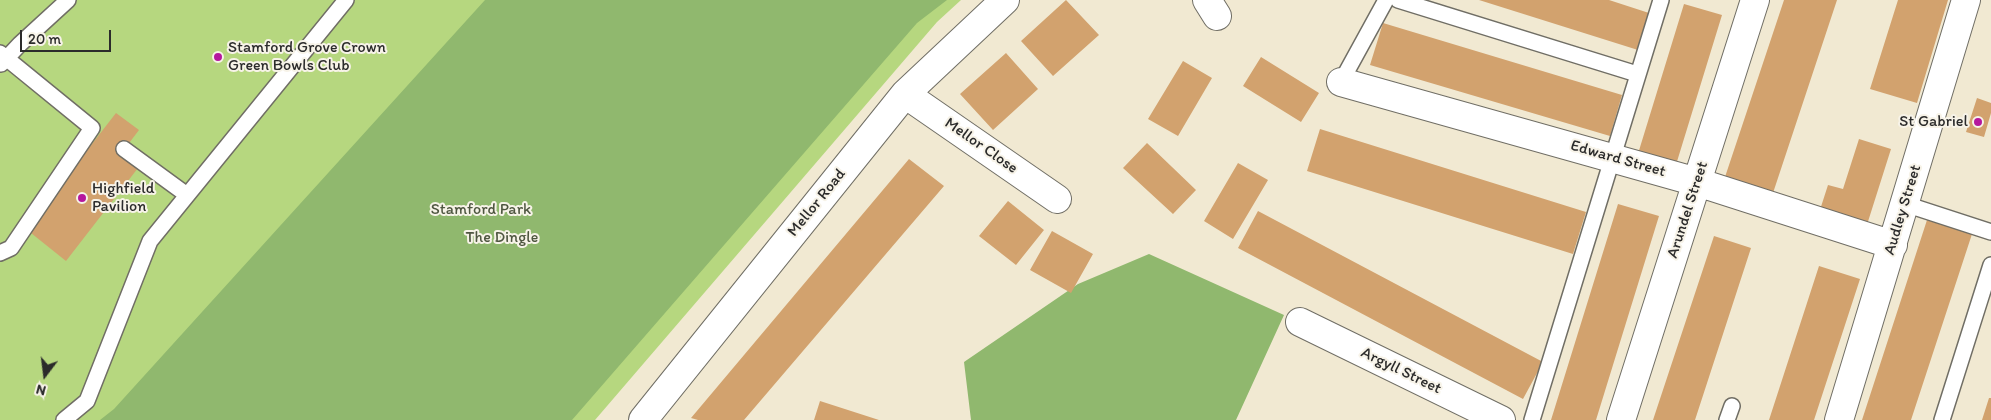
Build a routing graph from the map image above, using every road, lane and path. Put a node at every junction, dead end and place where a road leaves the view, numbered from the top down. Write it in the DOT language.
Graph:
graph roads {
  1 [pos="68,0"];
  2 [pos="346,0"];
  3 [pos="1005,0"];
  4 [pos="1386,0"];
  5 [pos="1398,0"];
  6 [pos="1661,0"];
  7 [pos="1755,0"];
  8 [pos="1966,0"];
  9 [pos="2,59"];
  10 [pos="1637,74"];
  11 [pos="1342,82"];
  12 [pos="905,94"];
  13 [pos="124,149"];
  14 [pos="1612,158"];
  15 [pos="1697,182"];
  16 [pos="187,195"];
  17 [pos="1057,199"];
  18 [pos="1905,204"];
  19 [pos="1991,232"];
  20 [pos="1893,245"];
  21 [pos="0,253"];
  22 [pos="1991,265"];
  23 [pos="1300,322"];
  24 [pos="650,419"];
  25 [pos="64,420"];
  26 [pos="1501,420"];
  27 [pos="1532,420"];
  28 [pos="1621,420"];
  29 [pos="1839,420"];
  30 [pos="1942,420"];
  1 -- 9 [label="lane"];
  2 -- 16 [label="lane"];
  3 -- 12 [label="street, Mellor Road"];
  4 -- 11 [label="lane"];
  5 -- 10 [label="lane"];
  6 -- 10 [label="lane"];
  7 -- 15 [label="street, Arundel Street"];
  8 -- 18 [label="street, Audley Street"];
  9 -- 21 [label="lane"];
  10 -- 14 [label="lane"];
  11 -- 14 [label="street, Edward Street"];
  12 -- 17 [label="street, Mellor Close"];
  12 -- 24 [label="street, Mellor Road"];
  13 -- 16 [label="lane"];
  14 -- 15 [label="street, Edward Street"];
  14 -- 27 [label="lane"];
  15 -- 20 [label="street, Edward Street"];
  15 -- 28 [label="street, Arundel Street"];
  16 -- 25 [label="lane"];
  18 -- 19 [label="lane"];
  18 -- 20 [label="street, Audley Street"];
  20 -- 29 [label="street, Audley Street"];
  22 -- 30 [label="lane"];
  23 -- 26 [label="street, Argyll Street"];
}
